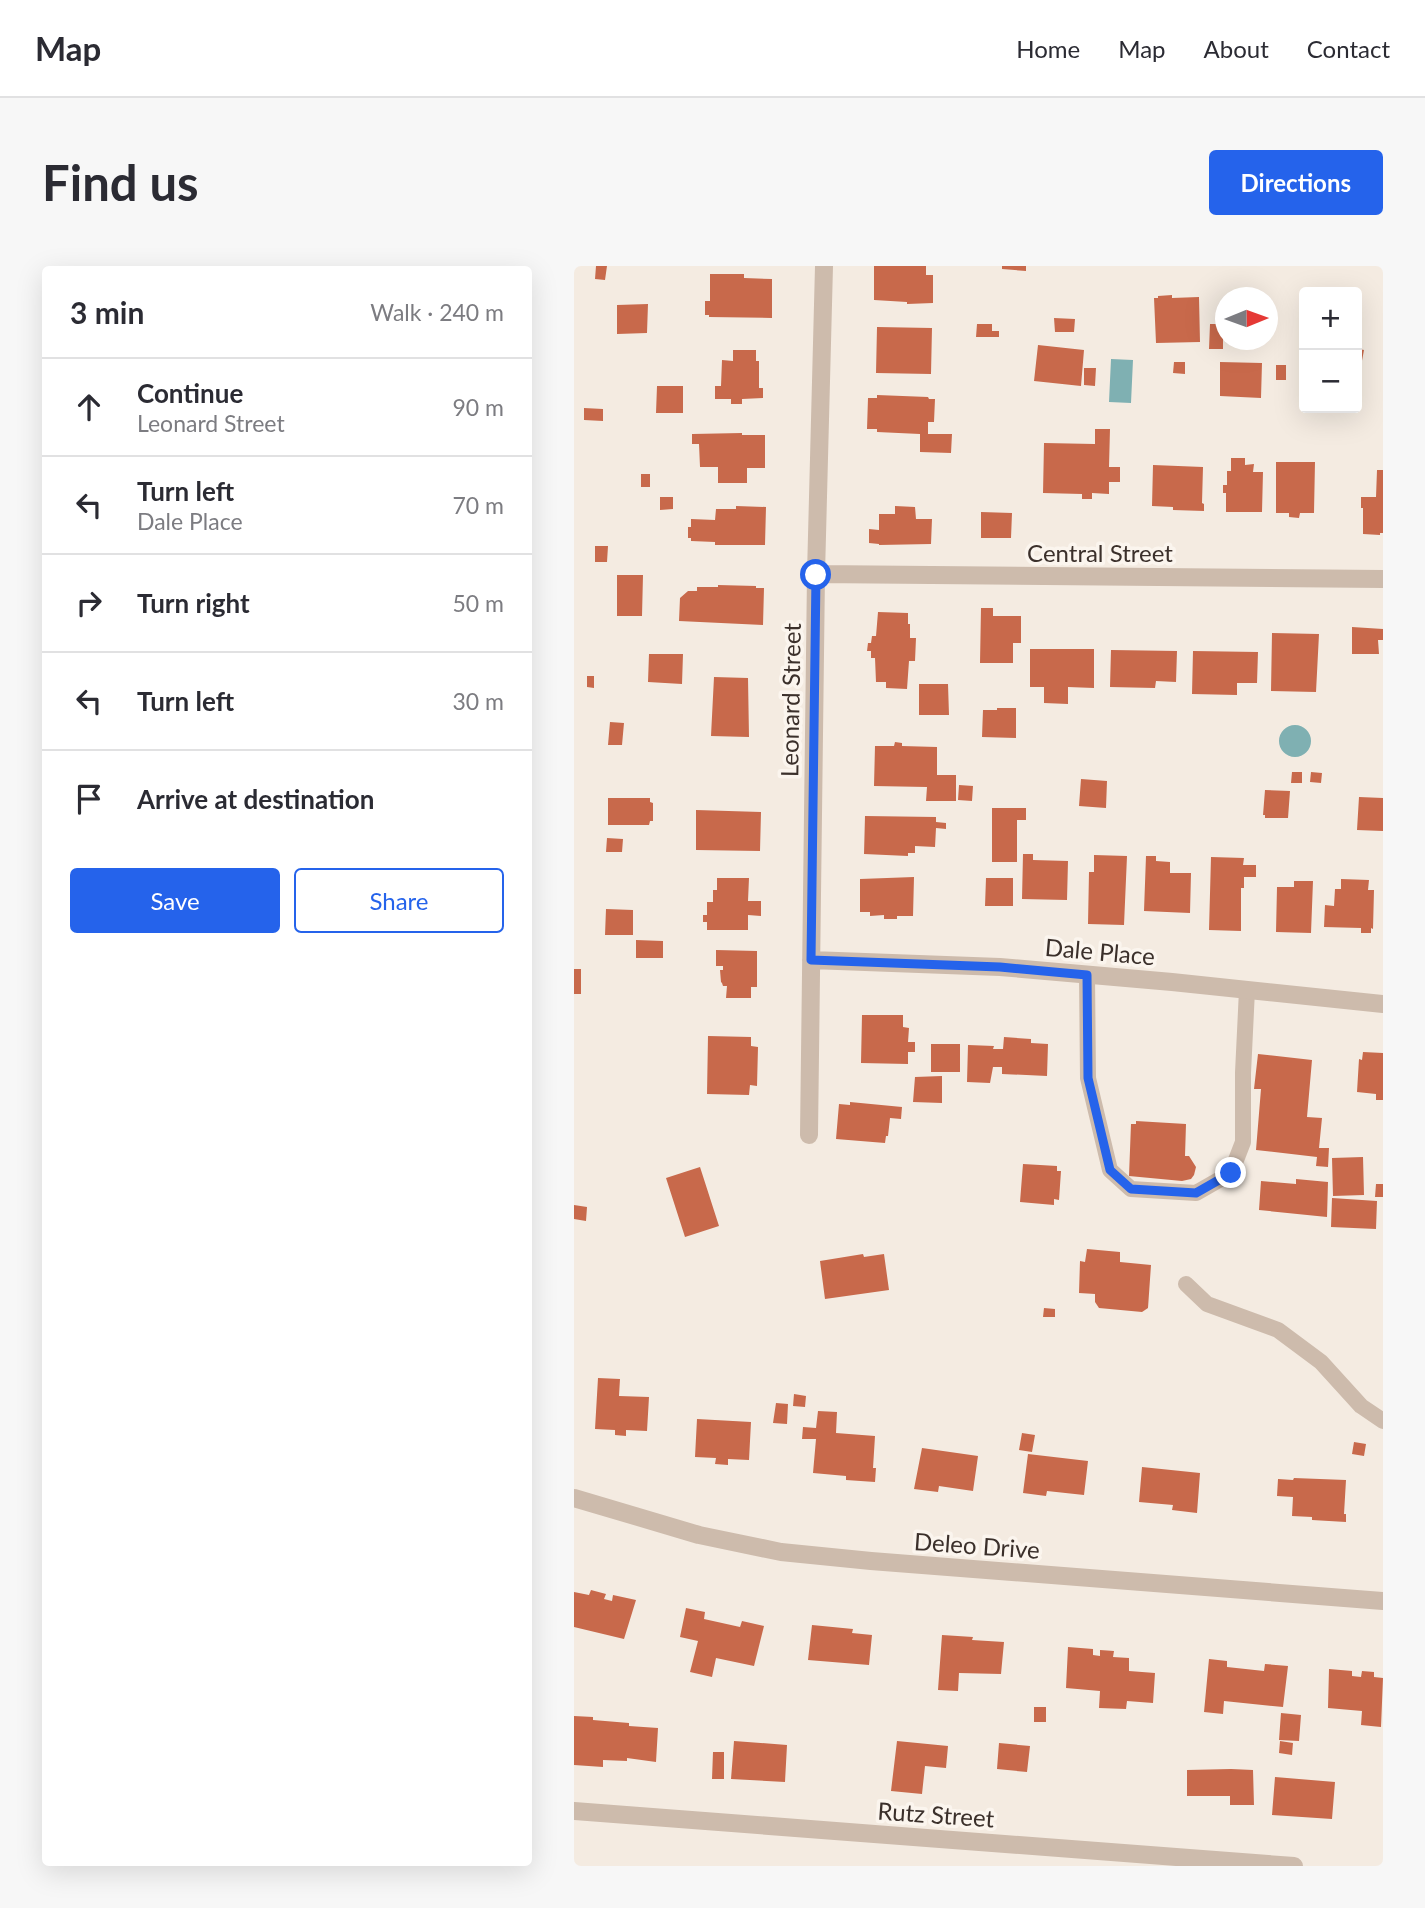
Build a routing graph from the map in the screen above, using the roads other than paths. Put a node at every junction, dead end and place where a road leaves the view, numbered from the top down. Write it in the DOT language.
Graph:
graph roads {
  1 [pos="824,266"];
  2 [pos="816,575"];
  3 [pos="1383,579"];
  4 [pos="811,960"];
  5 [pos="1087,975"];
  6 [pos="1247,989"];
  7 [pos="1383,1004"];
  8 [pos="809,1135"];
  9 [pos="1186,1284"];
  10 [pos="1383,1421"];
  11 [pos="574,1498"];
  12 [pos="1383,1601"];
  13 [pos="574,1811"];
  14 [pos="1294,1866"];
  1 -- 2 [label="street, Leonard Street"];
  2 -- 3 [label="street, Central Street"];
  2 -- 4 [label="street, Leonard Street"];
  4 -- 5 [label="street, Dale Place"];
  4 -- 8 [label="street, Leonard Street"];
  5 -- 6 [label="street, Dale Place"];
  5 -- 6 [label="lane"];
  6 -- 7 [label="street, Dale Place"];
  9 -- 10 [label="lane"];
  11 -- 12 [label="street, Deleo Drive"];
  13 -- 14 [label="street, Rutz Street"];
}
